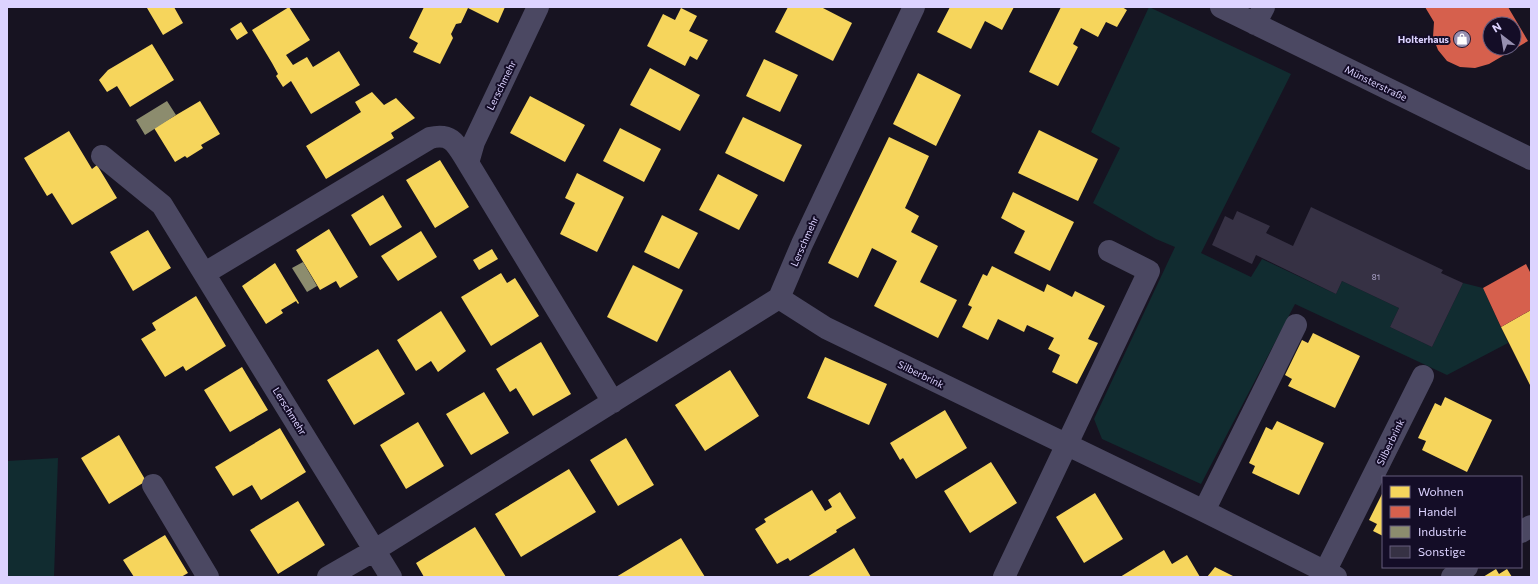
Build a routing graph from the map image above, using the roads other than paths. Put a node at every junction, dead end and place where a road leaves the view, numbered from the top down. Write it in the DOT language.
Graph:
graph roads {
  1 [pos="538,7"];
  2 [pos="914,7"];
  3 [pos="1221,7"];
  4 [pos="1259,16"];
  5 [pos="102,156"];
  6 [pos="1531,159"];
  7 [pos="468,163"];
  8 [pos="1109,252"];
  9 [pos="205,273"];
  10 [pos="779,298"];
  11 [pos="1296,325"];
  12 [pos="1423,376"];
  13 [pos="613,402"];
  14 [pos="1066,445"];
  15 [pos="154,485"];
  16 [pos="1204,511"];
  17 [pos="1531,526"];
  18 [pos="1522,531"];
  19 [pos="375,550"];
  20 [pos="1466,568"];
  21 [pos="1330,575"];
  22 [pos="208,577"];
  23 [pos="328,577"];
  24 [pos="392,577"];
  25 [pos="1004,577"];
  26 [pos="1452,577"];
  1 -- 7 [label="street, Lerschmehr"];
  2 -- 10 [label="street, Lerschmehr"];
  3 -- 4 [label="street, Münsterstraße"];
  4 -- 6 [label="street, Münsterstraße"];
  5 -- 9 [label="street, Lerschmehr"];
  7 -- 9 [label="street"];
  7 -- 13 [label="street"];
  8 -- 14 [label="street"];
  9 -- 19 [label="street, Lerschmehr"];
  10 -- 13 [label="street"];
  10 -- 14 [label="street, Silberbrink"];
  11 -- 16 [label="street"];
  12 -- 21 [label="street, Silberbrink"];
  13 -- 19 [label="street"];
  14 -- 16 [label="street, Silberbrink"];
  14 -- 25 [label="street"];
  15 -- 22 [label="street"];
  16 -- 21 [label="street, Silberbrink"];
  17 -- 18 [label="street"];
  19 -- 23 [label="street"];
  19 -- 24 [label="street, Lerschmehr"];
  20 -- 26 [label="street"];
}
